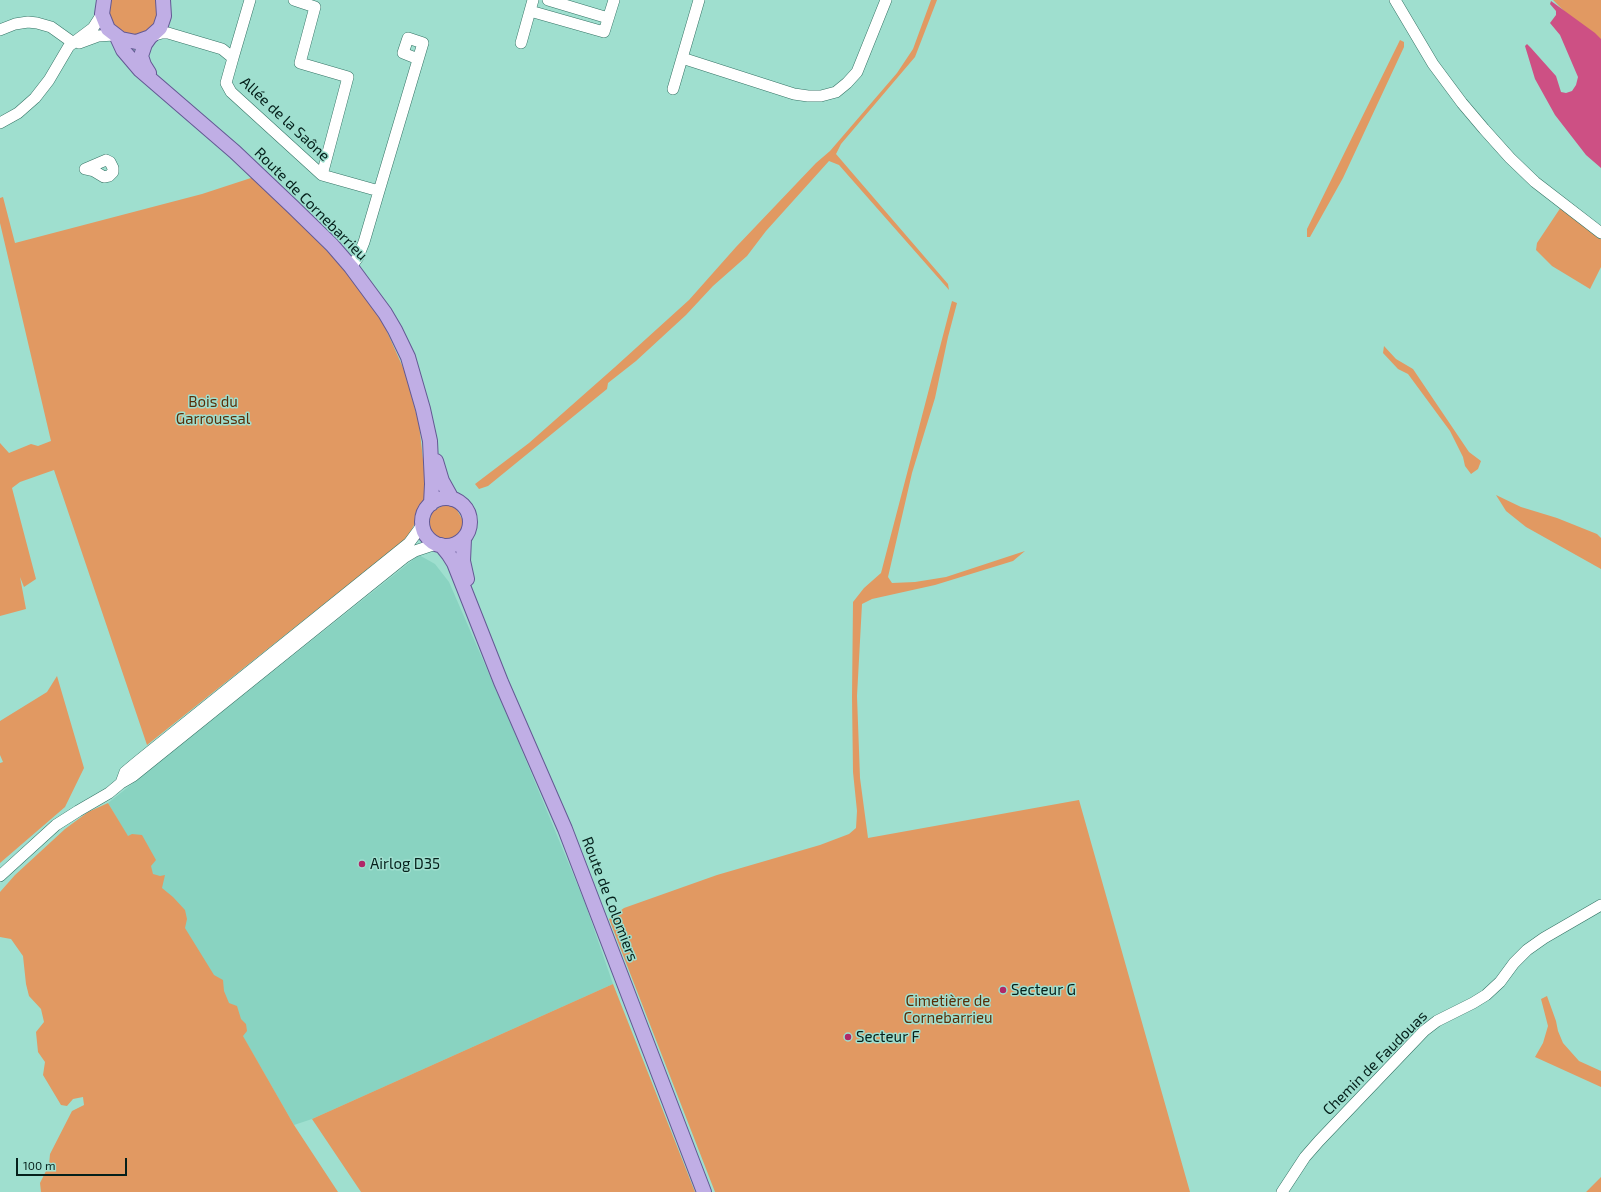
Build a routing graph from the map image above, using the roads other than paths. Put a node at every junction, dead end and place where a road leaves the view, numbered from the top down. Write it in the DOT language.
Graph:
graph roads {
  1 [pos="164,0"];
  2 [pos="250,0"];
  3 [pos="294,0"];
  4 [pos="533,0"];
  5 [pos="548,0"];
  6 [pos="614,0"];
  7 [pos="699,0"];
  8 [pos="886,0"];
  9 [pos="1396,0"];
  10 [pos="102,5"];
  11 [pos="530,11"];
  12 [pos="164,16"];
  13 [pos="608,18"];
  14 [pos="0,30"];
  15 [pos="115,36"];
  16 [pos="150,37"];
  17 [pos="184,37"];
  18 [pos="72,42"];
  19 [pos="521,43"];
  20 [pos="64,54"];
  21 [pos="233,58"];
  22 [pos="682,58"];
  23 [pos="418,59"];
  24 [pos="156,83"];
  25 [pos="673,89"];
  26 [pos="0,123"];
  27 [pos="322,175"];
  28 [pos="379,190"];
  29 [pos="1601,233"];
  30 [pos="346,262"];
  31 [pos="430,441"];
  32 [pos="452,500"];
  33 [pos="431,504"];
  34 [pos="423,524"];
  35 [pos="464,539"];
  36 [pos="438,545"];
  37 [pos="476,621"];
  38 [pos="121,782"];
  39 [pos="0,876"];
  40 [pos="1601,905"];
  41 [pos="704,1192"];
  42 [pos="1282,1192"];
  1 -- 12 [label="main road"];
  2 -- 21 [label="street"];
  3 -- 27 [label="street"];
  4 -- 11 [label="street"];
  5 -- 13 [label="street"];
  6 -- 13 [label="street"];
  7 -- 22 [label="street"];
  8 -- 22 [label="street"];
  9 -- 29 [label="street"];
  10 -- 15 [label="main road, Route de Cornebarrieu"];
  10 -- 18 [label="street"];
  11 -- 13 [label="street"];
  11 -- 19 [label="street"];
  12 -- 16 [label="main road"];
  12 -- 17 [label="street, Allée de la Saône"];
  14 -- 18 [label="street"];
  15 -- 16 [label="main road"];
  15 -- 20 [label="street"];
  15 -- 24 [label="main road, Route de Cornebarrieu"];
  16 -- 17 [label="street, Allée de la Saône"];
  16 -- 24 [label="main road, Route de Cornebarrieu"];
  17 -- 21 [label="street, Allée de la Saône"];
  18 -- 20 [label="street"];
  20 -- 26 [label="street"];
  21 -- 27 [label="street, Allée de la Saône"];
  22 -- 25 [label="street"];
  23 -- 28 [label="street"];
  24 -- 30 [label="main road, Route de Cornebarrieu"];
  27 -- 28 [label="street, Allée de la Saône"];
  28 -- 30 [label="street"];
  30 -- 31 [label="main road, Route de Cornebarrieu"];
  31 -- 32 [label="main road, Route de Cornebarrieu"];
  31 -- 33 [label="main road, Route de Cornebarrieu"];
  32 -- 33 [label="main road"];
  32 -- 35 [label="main road"];
  33 -- 34 [label="main road"];
  34 -- 36 [label="main road"];
  34 -- 38 [label="street"];
  35 -- 36 [label="main road"];
  35 -- 37 [label="main road, Route de Colomiers"];
  36 -- 37 [label="main road, Route de Colomiers"];
  36 -- 38 [label="street"];
  37 -- 41 [label="main road, Route de Colomiers"];
  38 -- 39 [label="street"];
  40 -- 42 [label="street, Chemin de Faudouas"];
}
